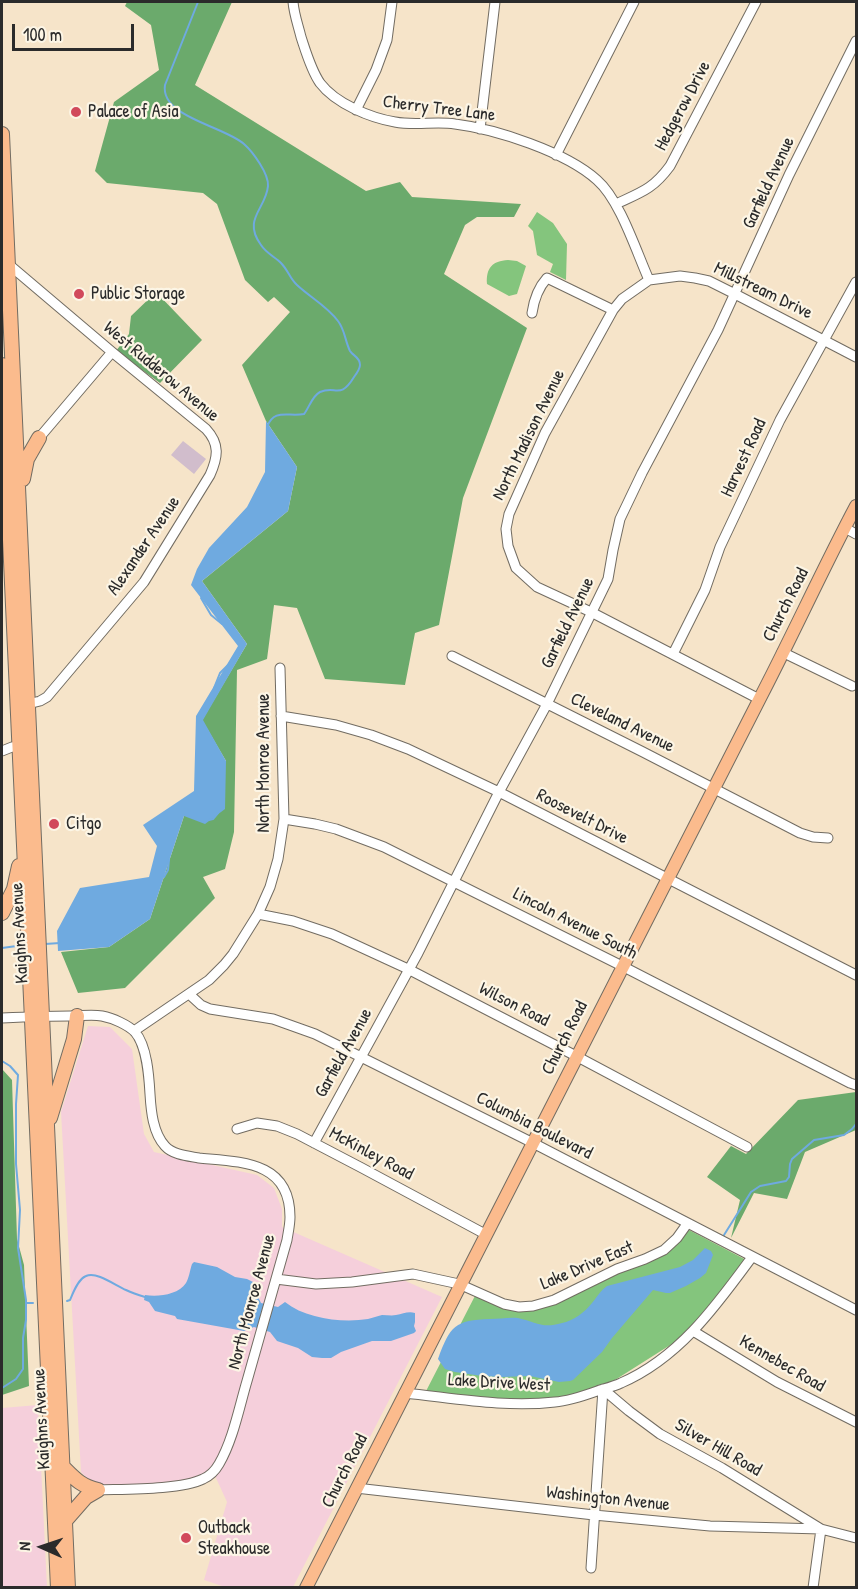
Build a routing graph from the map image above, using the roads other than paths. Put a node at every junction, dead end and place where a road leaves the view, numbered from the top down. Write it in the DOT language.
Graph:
graph roads {
  1 [pos="293,2"];
  2 [pos="392,2"];
  3 [pos="495,2"];
  4 [pos="634,2"];
  5 [pos="756,2"];
  6 [pos="856,41"];
  7 [pos="356,110"];
  8 [pos="480,129"];
  9 [pos="2,134"];
  10 [pos="556,155"];
  11 [pos="616,204"];
  12 [pos="5,260"];
  13 [pos="649,280"];
  14 [pos="856,282"];
  15 [pos="735,294"];
  16 [pos="613,310"];
  17 [pos="532,313"];
  18 [pos="825,340"];
  19 [pos="112,352"];
  20 [pos="856,357"];
  21 [pos="2,365"];
  22 [pos="39,438"];
  23 [pos="215,444"];
  24 [pos="4,488"];
  25 [pos="856,506"];
  26 [pos="19,517"];
  27 [pos="845,528"];
  28 [pos="856,534"];
  29 [pos="591,612"];
  30 [pos="782,652"];
  31 [pos="673,654"];
  32 [pos="452,656"];
  33 [pos="280,668"];
  34 [pos="852,686"];
  35 [pos="759,699"];
  36 [pos="28,704"];
  37 [pos="547,704"];
  38 [pos="281,716"];
  39 [pos="19,746"];
  40 [pos="2,752"];
  41 [pos="713,788"];
  42 [pos="499,792"];
  43 [pos="284,819"];
  44 [pos="828,838"];
  45 [pos="23,840"];
  46 [pos="666,879"];
  47 [pos="454,881"];
  48 [pos="2,913"];
  49 [pos="258,914"];
  50 [pos="33,937"];
  51 [pos="622,966"];
  52 [pos="408,969"];
  53 [pos="856,975"];
  54 [pos="189,994"];
  55 [pos="37,1016"];
  56 [pos="78,1016"];
  57 [pos="2,1018"];
  58 [pos="134,1031"];
  59 [pos="576,1056"];
  60 [pos="361,1058"];
  61 [pos="856,1085"];
  62 [pos="47,1127"];
  63 [pos="237,1129"];
  64 [pos="314,1143"];
  65 [pos="533,1143"];
  66 [pos="747,1147"];
  67 [pos="687,1224"];
  68 [pos="485,1234"];
  69 [pos="752,1257"];
  70 [pos="276,1279"];
  71 [pos="459,1284"];
  72 [pos="856,1310"];
  73 [pos="693,1331"];
  74 [pos="603,1389"];
  75 [pos="404,1393"];
  76 [pos="856,1422"];
  77 [pos="63,1467"];
  78 [pos="356,1488"];
  79 [pos="98,1490"];
  80 [pos="594,1515"];
  81 [pos="65,1521"];
  82 [pos="821,1529"];
  83 [pos="856,1538"];
  84 [pos="591,1568"];
  85 [pos="58,1587"];
  86 [pos="68,1587"];
  87 [pos="306,1587"];
  88 [pos="312,1587"];
  89 [pos="813,1587"];
  1 -- 7 [label="street, Cherry Tree Lane"];
  2 -- 7 [label="street"];
  3 -- 8 [label="street"];
  4 -- 10 [label="street"];
  5 -- 11 [label="street, Hedgerow Drive"];
  6 -- 15 [label="street, Garfield Avenue"];
  7 -- 8 [label="street, Cherry Tree Lane"];
  8 -- 10 [label="street, Cherry Tree Lane"];
  9 -- 12 [label="highway, Kaighns Avenue"];
  10 -- 11 [label="street, Cherry Tree Lane"];
  11 -- 13 [label="street, Cherry Tree Lane"];
  12 -- 19 [label="street, West Rudderow Avenue"];
  12 -- 26 [label="highway, Kaighns Avenue"];
  13 -- 15 [label="street, Millstream Drive"];
  13 -- 16 [label="street, North Madison Avenue"];
  14 -- 18 [label="street, Harvest Road"];
  15 -- 18 [label="street, Millstream Drive"];
  15 -- 29 [label="street, Garfield Avenue"];
  16 -- 17 [label="street"];
  16 -- 29 [label="street, North Madison Avenue"];
  18 -- 20 [label="street, Millstream Drive"];
  18 -- 31 [label="street, Harvest Road"];
  19 -- 22 [label="street"];
  19 -- 23 [label="street, West Rudderow Avenue"];
  21 -- 24 [label="highway, Kaighns Avenue"];
  22 -- 26 [label="highway"];
  23 -- 36 [label="street, Alexander Avenue"];
  24 -- 39 [label="highway, Kaighns Avenue"];
  25 -- 27 [label="main road, Church Road"];
  26 -- 36 [label="highway, Kaighns Avenue"];
  27 -- 28 [label="street"];
  27 -- 30 [label="main road, Church Road"];
  29 -- 31 [label="street, North Madison Avenue"];
  29 -- 37 [label="street, Garfield Avenue"];
  30 -- 34 [label="street"];
  30 -- 35 [label="main road, Church Road"];
  31 -- 35 [label="street, North Madison Avenue"];
  32 -- 37 [label="street, Cleveland Avenue"];
  33 -- 38 [label="street, North Monroe Avenue"];
  35 -- 41 [label="main road, Church Road"];
  36 -- 50 [label="highway, Kaighns Avenue"];
  37 -- 41 [label="street, Cleveland Avenue"];
  37 -- 42 [label="street, Garfield Avenue"];
  38 -- 42 [label="street, Roosevelt Drive"];
  38 -- 43 [label="street, North Monroe Avenue"];
  39 -- 40 [label="street"];
  39 -- 45 [label="highway, Kaighns Avenue"];
  41 -- 44 [label="street, Cleveland Avenue"];
  41 -- 46 [label="main road, Church Road"];
  42 -- 46 [label="street, Roosevelt Drive"];
  42 -- 47 [label="street, Garfield Avenue"];
  43 -- 47 [label="street, Lincoln Avenue South"];
  43 -- 49 [label="street, North Monroe Avenue"];
  45 -- 48 [label="highway"];
  45 -- 50 [label="highway, Kaighns Avenue"];
  46 -- 51 [label="main road, Church Road"];
  46 -- 53 [label="street, Roosevelt Drive"];
  47 -- 51 [label="street, Lincoln Avenue South"];
  47 -- 52 [label="street, Garfield Avenue"];
  49 -- 52 [label="street, Wilson Road"];
  49 -- 54 [label="street, North Monroe Avenue"];
  50 -- 55 [label="highway, Kaighns Avenue"];
  51 -- 59 [label="main road, Church Road"];
  51 -- 61 [label="street, Lincoln Avenue South"];
  52 -- 59 [label="street, Wilson Road"];
  52 -- 60 [label="street, Garfield Avenue"];
  54 -- 58 [label="street, North Monroe Avenue"];
  54 -- 60 [label="street, Columbia Boulevard"];
  55 -- 56 [label="street"];
  55 -- 57 [label="street"];
  55 -- 62 [label="highway, Kaighns Avenue"];
  55 -- 85 [label="highway, Kaighns Avenue"];
  56 -- 58 [label="street"];
  56 -- 62 [label="highway"];
  58 -- 70 [label="street, North Monroe Avenue"];
  59 -- 65 [label="main road, Church Road"];
  59 -- 66 [label="street, Wilson Road"];
  60 -- 64 [label="street, Garfield Avenue"];
  60 -- 65 [label="street, Columbia Boulevard"];
  62 -- 77 [label="highway, Kaighns Avenue"];
  63 -- 64 [label="street, McKinley Road"];
  64 -- 68 [label="street, McKinley Road"];
  65 -- 67 [label="street, Columbia Boulevard"];
  65 -- 68 [label="main road, Church Road"];
  67 -- 69 [label="street, Columbia Boulevard"];
  67 -- 71 [label="street, Lake Drive East"];
  68 -- 71 [label="main road, Church Road"];
  69 -- 72 [label="street, Columbia Boulevard"];
  69 -- 73 [label="street, Lake Drive West"];
  70 -- 71 [label="street, Lake Drive East"];
  70 -- 79 [label="street, North Monroe Avenue"];
  71 -- 75 [label="main road, Church Road"];
  73 -- 74 [label="street, Lake Drive West"];
  73 -- 76 [label="street, Kennebec Road"];
  74 -- 75 [label="street, Lake Drive West"];
  74 -- 80 [label="street"];
  74 -- 82 [label="street, Silver Hill Road"];
  75 -- 78 [label="main road, Church Road"];
  77 -- 79 [label="highway"];
  77 -- 81 [label="highway, Kaighns Avenue"];
  78 -- 80 [label="street, Washington Avenue"];
  78 -- 87 [label="main road, Church Road"];
  79 -- 81 [label="highway"];
  80 -- 82 [label="street, Washington Avenue"];
  80 -- 84 [label="street"];
  81 -- 86 [label="highway, Kaighns Avenue"];
  82 -- 83 [label="street, Washington Avenue"];
  82 -- 89 [label="street"];
  87 -- 88 [label="street"];
}
